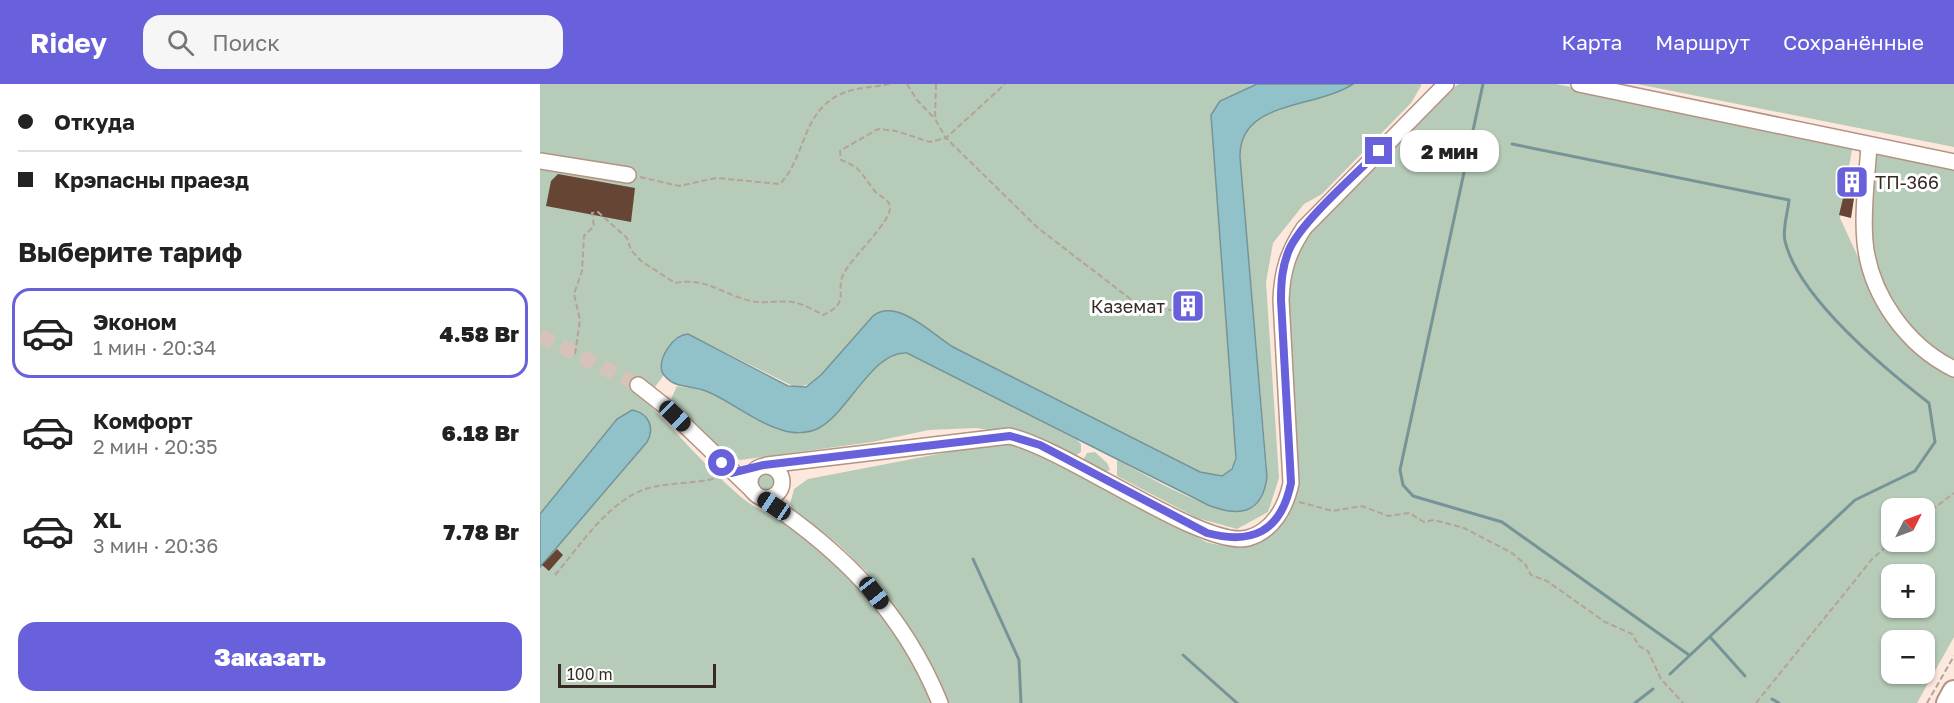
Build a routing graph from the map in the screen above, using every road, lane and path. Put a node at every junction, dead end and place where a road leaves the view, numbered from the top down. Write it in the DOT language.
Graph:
graph roads {
  1 [pos="890,84"];
  2 [pos="907,84"];
  3 [pos="936,84"];
  4 [pos="1005,84"];
  5 [pos="1579,84"];
  6 [pos="1440,86"];
  7 [pos="935,119"];
  8 [pos="946,138"];
  9 [pos="1869,146"];
  10 [pos="540,161"];
  11 [pos="1954,162"];
  12 [pos="628,174"];
  13 [pos="1180,311"];
  14 [pos="575,354"];
  15 [pos="1954,369"];
  16 [pos="638,385"];
  17 [pos="813,459"];
  18 [pos="764,466"];
  19 [pos="731,473"];
  20 [pos="783,485"];
  21 [pos="1954,493"];
  22 [pos="758,494"];
  23 [pos="1288,499"];
  24 [pos="1935,508"];
  25 [pos="794,520"];
  26 [pos="1881,551"];
  27 [pos="555,575"];
  28 [pos="1954,656"];
  29 [pos="1954,692"];
  30 [pos="940,703"];
  31 [pos="1683,703"];
  32 [pos="1756,703"];
  33 [pos="1927,703"];
  34 [pos="1948,703"];
  1 -- 12 [label="path"];
  2 -- 7 [label="path"];
  3 -- 7 [label="path"];
  4 -- 8 [label="path"];
  5 -- 9 [label="street"];
  6 -- 23 [label="street"];
  7 -- 8 [label="path"];
  8 -- 13 [label="path"];
  8 -- 14 [label="path"];
  9 -- 11 [label="street"];
  9 -- 15 [label="street"];
  10 -- 12 [label="street"];
  16 -- 19 [label="street"];
  17 -- 18 [label="street"];
  17 -- 20 [label="street"];
  17 -- 23 [label="street"];
  18 -- 19 [label="street"];
  18 -- 20 [label="street"];
  18 -- 22 [label="street"];
  19 -- 22 [label="street"];
  19 -- 27 [label="path"];
  20 -- 22 [label="street"];
  20 -- 25 [label="street"];
  21 -- 24 [label="path"];
  22 -- 25 [label="street"];
  23 -- 31 [label="path"];
  25 -- 30 [label="street"];
  26 -- 32 [label="path"];
  28 -- 33 [label="path"];
  29 -- 34 [label="highway"];
}
